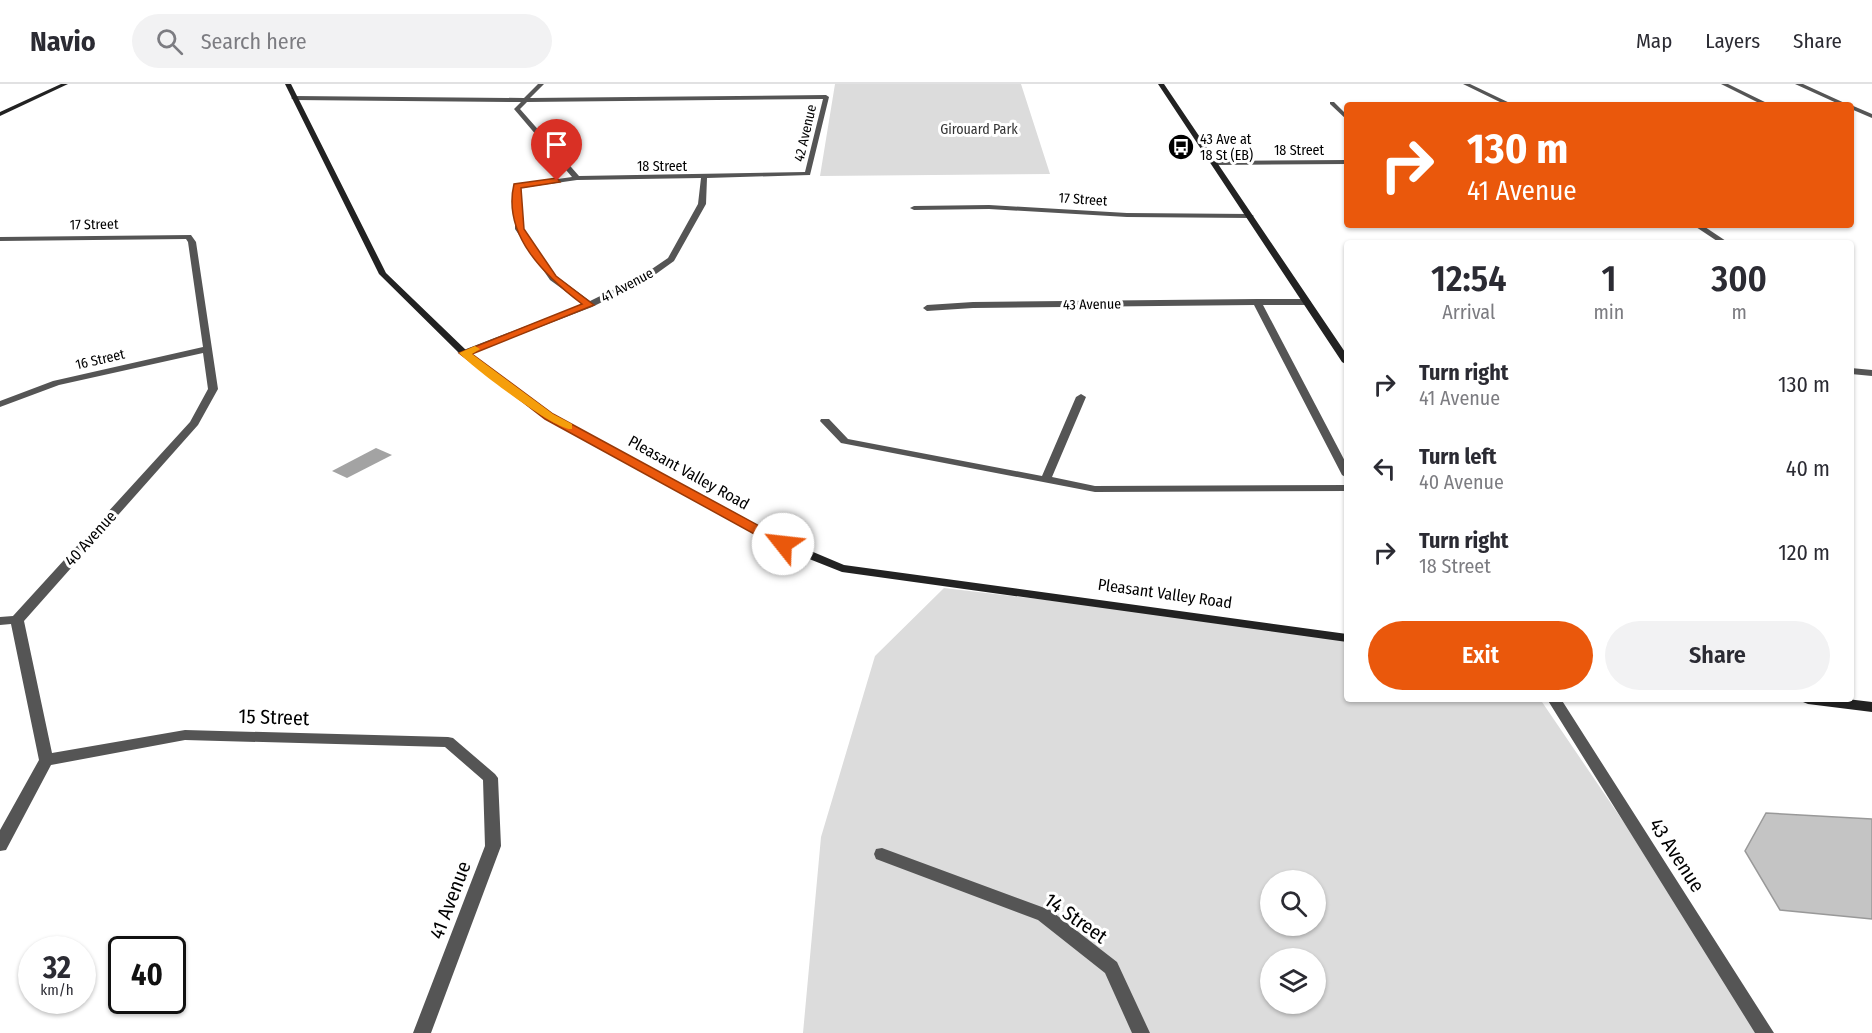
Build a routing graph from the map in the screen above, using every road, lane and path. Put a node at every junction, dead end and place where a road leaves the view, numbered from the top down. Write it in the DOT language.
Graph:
graph roads {
  1 [pos="65,84"];
  2 [pos="288,84"];
  3 [pos="541,84"];
  4 [pos="1161,84"];
  5 [pos="1467,84"];
  6 [pos="1724,84"];
  7 [pos="1798,84"];
  8 [pos="294,98"];
  9 [pos="525,100"];
  10 [pos="1505,102"];
  11 [pos="1762,102"];
  12 [pos="1839,102"];
  13 [pos="1332,103"];
  14 [pos="1854,108"];
  15 [pos="0,114"];
  16 [pos="1344,115"];
  17 [pos="1872,116"];
  18 [pos="1344,162"];
  19 [pos="1215,163"];
  20 [pos="808,174"];
  21 [pos="704,177"];
  22 [pos="577,178"];
  23 [pos="914,208"];
  24 [pos="1250,216"];
  25 [pos="1702,228"];
  26 [pos="188,237"];
  27 [pos="0,239"];
  28 [pos="1720,240"];
  29 [pos="1257,302"];
  30 [pos="1307,302"];
  31 [pos="589,305"];
  32 [pos="927,308"];
  33 [pos="208,349"];
  34 [pos="464,353"];
  35 [pos="1344,358"];
  36 [pos="1854,371"];
  37 [pos="1872,373"];
  38 [pos="1081,397"];
  39 [pos="0,404"];
  40 [pos="825,421"];
  41 [pos="1344,469"];
  42 [pos="1046,479"];
  43 [pos="1344,488"];
  44 [pos="17,620"];
  45 [pos="0,621"];
  46 [pos="1344,638"];
  47 [pos="1556,702"];
  48 [pos="1832,702"];
  49 [pos="1872,707"];
  50 [pos="46,759"];
  51 [pos="490,778"];
  52 [pos="0,845"];
  53 [pos="882,854"];
  54 [pos="422,1033"];
  55 [pos="1142,1033"];
  56 [pos="1765,1033"];
  1 -- 15 [label="street"];
  2 -- 8 [label="street, Pleasant Valley Road"];
  3 -- 9 [label="street"];
  4 -- 19 [label="street"];
  5 -- 10 [label="street"];
  6 -- 11 [label="street"];
  7 -- 12 [label="street"];
  8 -- 9 [label="street"];
  8 -- 34 [label="street, Pleasant Valley Road"];
  9 -- 20 [label="street, 42 Avenue"];
  9 -- 22 [label="street"];
  13 -- 16 [label="street"];
  14 -- 17 [label="street"];
  18 -- 19 [label="street, 18 Street"];
  19 -- 24 [label="street"];
  20 -- 21 [label="street, 18 Street"];
  21 -- 22 [label="street, 18 Street"];
  21 -- 31 [label="street, 41 Avenue"];
  22 -- 31 [label="street, 18 Street"];
  23 -- 24 [label="street, 17 Street"];
  24 -- 30 [label="street"];
  25 -- 28 [label="street"];
  26 -- 27 [label="street, 17 Street"];
  26 -- 33 [label="street, 40 Avenue"];
  29 -- 30 [label="street, 43 Avenue"];
  29 -- 32 [label="street, 43 Avenue"];
  29 -- 41 [label="street"];
  30 -- 35 [label="street"];
  31 -- 34 [label="street, 41 Avenue"];
  33 -- 39 [label="street, 16 Street"];
  33 -- 44 [label="street, 40 Avenue"];
  34 -- 46 [label="street, Pleasant Valley Road"];
  36 -- 37 [label="street"];
  38 -- 42 [label="street"];
  40 -- 42 [label="street"];
  42 -- 43 [label="street"];
  44 -- 45 [label="street"];
  44 -- 50 [label="street"];
  47 -- 56 [label="street, 43 Avenue"];
  48 -- 49 [label="street"];
  50 -- 51 [label="street, 15 Street"];
  50 -- 52 [label="street"];
  51 -- 54 [label="street, 41 Avenue"];
  53 -- 55 [label="street, 14 Street"];
}
